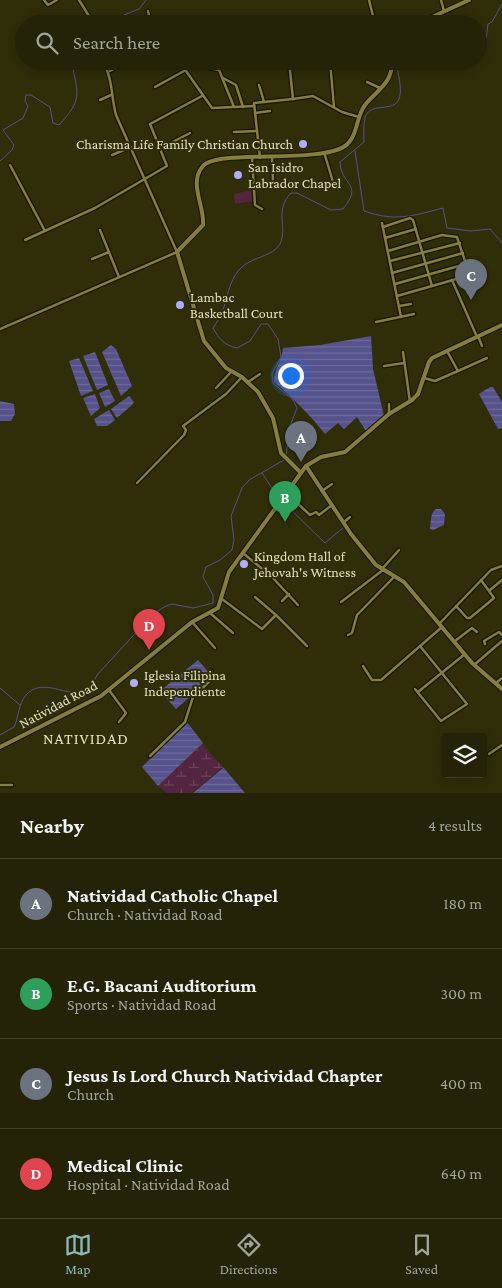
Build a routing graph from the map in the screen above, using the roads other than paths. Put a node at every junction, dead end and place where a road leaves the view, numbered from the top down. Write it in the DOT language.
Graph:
graph roads {
  1 [pos="44,0"];
  2 [pos="57,0"];
  3 [pos="79,0"];
  4 [pos="369,0"];
  5 [pos="441,0"];
  6 [pos="469,0"];
  7 [pos="148,11"];
  8 [pos="445,12"];
  9 [pos="88,15"];
  10 [pos="149,15"];
  11 [pos="372,15"];
  12 [pos="438,15"];
  13 [pos="219,70"];
  14 [pos="290,70"];
  15 [pos="331,70"];
  16 [pos="391,70"];
  17 [pos="109,71"];
  18 [pos="184,71"];
  19 [pos="223,78"];
  20 [pos="367,82"];
  21 [pos="259,85"];
  22 [pos="155,87"];
  23 [pos="382,89"];
  24 [pos="111,95"];
  25 [pos="202,96"];
  26 [pos="100,100"];
  27 [pos="293,100"];
  28 [pos="264,102"];
  29 [pos="254,106"];
  30 [pos="243,107"];
  31 [pos="334,107"];
  32 [pos="234,108"];
  33 [pos="270,111"];
  34 [pos="255,113"];
  35 [pos="359,117"];
  36 [pos="256,130"];
  37 [pos="234,132"];
  38 [pos="190,133"];
  39 [pos="131,147"];
  40 [pos="159,149"];
  41 [pos="324,152"];
  42 [pos="112,155"];
  43 [pos="272,157"];
  44 [pos="252,158"];
  45 [pos="260,158"];
  46 [pos="10,165"];
  47 [pos="145,178"];
  48 [pos="273,182"];
  49 [pos="333,182"];
  50 [pos="262,209"];
  51 [pos="382,223"];
  52 [pos="383,227"];
  53 [pos="416,229"];
  54 [pos="100,230"];
  55 [pos="45,231"];
  56 [pos="385,238"];
  57 [pos="25,240"];
  58 [pos="419,241"];
  59 [pos="460,243"];
  60 [pos="388,251"];
  61 [pos="109,252"];
  62 [pos="177,252"];
  63 [pos="421,252"];
  64 [pos="463,253"];
  65 [pos="92,259"];
  66 [pos="390,261"];
  67 [pos="425,264"];
  68 [pos="466,264"];
  69 [pos="392,273"];
  70 [pos="428,275"];
  71 [pos="119,277"];
  72 [pos="452,280"];
  73 [pos="395,284"];
  74 [pos="432,286"];
  75 [pos="397,296"];
  76 [pos="411,304"];
  77 [pos="399,306"];
  78 [pos="414,314"];
  79 [pos="401,317"];
  80 [pos="376,322"];
  81 [pos="502,325"];
  82 [pos="0,329"];
  83 [pos="477,337"];
  84 [pos="482,346"];
  85 [pos="447,350"];
  86 [pos="403,352"];
  87 [pos="487,358"];
  88 [pos="404,363"];
  89 [pos="384,366"];
  90 [pos="232,371"];
  91 [pos="458,372"];
  92 [pos="260,374"];
  93 [pos="242,377"];
  94 [pos="423,378"];
  95 [pos="248,382"];
  96 [pos="216,388"];
  97 [pos="410,402"];
  98 [pos="389,404"];
  99 [pos="389,414"];
  100 [pos="306,466"];
  101 [pos="300,472"];
  102 [pos="137,483"];
  103 [pos="332,484"];
  104 [pos="322,491"];
  105 [pos="294,500"];
  106 [pos="332,506"];
  107 [pos="350,517"];
  108 [pos="343,523"];
  109 [pos="399,550"];
  110 [pos="243,554"];
  111 [pos="502,566"];
  112 [pos="383,570"];
  113 [pos="396,575"];
  114 [pos="481,580"];
  115 [pos="502,580"];
  116 [pos="490,590"];
  117 [pos="289,594"];
  118 [pos="255,597"];
  119 [pos="222,599"];
  120 [pos="282,601"];
  121 [pos="341,602"];
  122 [pos="298,605"];
  123 [pos="456,606"];
  124 [pos="210,613"];
  125 [pos="276,615"];
  126 [pos="192,622"];
  127 [pos="441,624"];
  128 [pos="477,632"];
  129 [pos="232,633"];
  130 [pos="348,635"];
  131 [pos="502,635"];
  132 [pos="455,641"];
  133 [pos="502,641"];
  134 [pos="485,644"];
  135 [pos="307,646"];
  136 [pos="420,646"];
  137 [pos="215,648"];
  138 [pos="465,654"];
  139 [pos="474,665"];
  140 [pos="363,666"];
  141 [pos="211,671"];
  142 [pos="442,672"];
  143 [pos="502,678"];
  144 [pos="496,682"];
  145 [pos="415,688"];
  146 [pos="502,689"];
  147 [pos="110,690"];
  148 [pos="418,692"];
  149 [pos="119,722"];
  150 [pos="502,745"];
  151 [pos="0,747"];
  152 [pos="489,754"];
  153 [pos="150,756"];
  154 [pos="0,785"];
  155 [pos="12,785"];
  1 -- 2 [label="street"];
  3 -- 9 [label="street"];
  4 -- 11 [label="street"];
  5 -- 8 [label="street"];
  6 -- 8 [label="street"];
  7 -- 10 [label="street"];
  8 -- 12 [label="street"];
  13 -- 19 [label="street"];
  14 -- 27 [label="street"];
  15 -- 31 [label="street"];
  16 -- 23 [label="street"];
  17 -- 24 [label="street"];
  18 -- 22 [label="street"];
  18 -- 25 [label="street"];
  19 -- 30 [label="street"];
  19 -- 32 [label="street"];
  20 -- 23 [label="street"];
  21 -- 28 [label="street"];
  23 -- 35 [label="street"];
  24 -- 26 [label="street"];
  24 -- 39 [label="street"];
  25 -- 32 [label="street"];
  25 -- 40 [label="street"];
  27 -- 28 [label="street"];
  27 -- 31 [label="street"];
  28 -- 29 [label="street"];
  29 -- 30 [label="street"];
  29 -- 34 [label="street"];
  30 -- 32 [label="street"];
  31 -- 35 [label="street"];
  33 -- 34 [label="street"];
  34 -- 36 [label="street"];
  35 -- 41 [label="street"];
  36 -- 37 [label="street"];
  36 -- 45 [label="street"];
  38 -- 40 [label="street"];
  39 -- 42 [label="street"];
  39 -- 47 [label="street"];
  40 -- 47 [label="street"];
  41 -- 43 [label="street"];
  41 -- 49 [label="street"];
  43 -- 45 [label="street"];
  43 -- 48 [label="street"];
  44 -- 45 [label="street"];
  44 -- 50 [label="street"];
  44 -- 62 [label="street"];
  46 -- 55 [label="street"];
  47 -- 55 [label="street"];
  47 -- 62 [label="street"];
  51 -- 52 [label="street"];
  52 -- 53 [label="street"];
  52 -- 56 [label="street"];
  53 -- 56 [label="street"];
  53 -- 58 [label="street"];
  54 -- 61 [label="street"];
  55 -- 57 [label="street"];
  56 -- 60 [label="street"];
  58 -- 59 [label="street"];
  58 -- 60 [label="street"];
  58 -- 63 [label="street"];
  59 -- 63 [label="street"];
  59 -- 64 [label="street"];
  60 -- 66 [label="street"];
  61 -- 65 [label="street"];
  61 -- 71 [label="street"];
  62 -- 71 [label="street"];
  62 -- 90 [label="street"];
  63 -- 66 [label="street"];
  63 -- 67 [label="street"];
  64 -- 67 [label="street"];
  64 -- 68 [label="street"];
  66 -- 69 [label="street"];
  67 -- 69 [label="street"];
  67 -- 70 [label="street"];
  68 -- 70 [label="street"];
  68 -- 72 [label="street"];
  69 -- 73 [label="street"];
  70 -- 73 [label="street"];
  70 -- 74 [label="street"];
  71 -- 82 [label="street"];
  72 -- 74 [label="street"];
  72 -- 83 [label="street"];
  73 -- 75 [label="street"];
  74 -- 75 [label="street"];
  75 -- 77 [label="street"];
  76 -- 77 [label="street"];
  77 -- 79 [label="street"];
  78 -- 79 [label="street"];
  79 -- 80 [label="street"];
  81 -- 83 [label="street"];
  83 -- 84 [label="street"];
  83 -- 85 [label="street"];
  85 -- 91 [label="street"];
  85 -- 94 [label="street"];
  86 -- 88 [label="street"];
  87 -- 91 [label="street"];
  88 -- 89 [label="street"];
  88 -- 97 [label="street"];
  90 -- 93 [label="street"];
  90 -- 96 [label="street"];
  91 -- 94 [label="street"];
  92 -- 95 [label="street"];
  93 -- 95 [label="street"];
  93 -- 102 [label="street"];
  94 -- 97 [label="street"];
  95 -- 101 [label="street"];
  97 -- 99 [label="street, Natividad Road"];
  98 -- 99 [label="street"];
  99 -- 100 [label="street, Natividad Road"];
  100 -- 101 [label="street, Natividad Road"];
  100 -- 104 [label="street"];
  101 -- 110 [label="street, Natividad Road"];
  103 -- 104 [label="street"];
  104 -- 106 [label="street"];
  105 -- 106 [label="street"];
  106 -- 108 [label="street"];
  107 -- 108 [label="street"];
  108 -- 112 [label="street"];
  109 -- 112 [label="street"];
  110 -- 117 [label="street"];
  110 -- 119 [label="street, Natividad Road"];
  111 -- 114 [label="street"];
  112 -- 113 [label="street"];
  112 -- 121 [label="street"];
  113 -- 127 [label="street"];
  113 -- 130 [label="street"];
  114 -- 116 [label="street"];
  114 -- 123 [label="street"];
  115 -- 116 [label="street"];
  116 -- 123 [label="street"];
  117 -- 120 [label="street"];
  117 -- 122 [label="street"];
  118 -- 125 [label="street"];
  119 -- 124 [label="street, Natividad Road"];
  119 -- 125 [label="street"];
  123 -- 127 [label="street"];
  124 -- 126 [label="street, Natividad Road"];
  124 -- 129 [label="street"];
  125 -- 135 [label="street"];
  126 -- 137 [label="street"];
  126 -- 147 [label="street, Natividad Road"];
  127 -- 132 [label="street"];
  127 -- 136 [label="street"];
  128 -- 132 [label="street"];
  131 -- 134 [label="street"];
  132 -- 138 [label="street"];
  133 -- 139 [label="street"];
  136 -- 140 [label="street"];
  136 -- 142 [label="street"];
  138 -- 139 [label="street"];
  138 -- 142 [label="street"];
  139 -- 144 [label="street"];
  141 -- 153 [label="street"];
  142 -- 148 [label="street"];
  142 -- 148 [label="street"];
  143 -- 144 [label="street"];
  144 -- 146 [label="street"];
  145 -- 148 [label="street"];
  147 -- 149 [label="street"];
  147 -- 151 [label="street, Natividad Road"];
  150 -- 152 [label="street"];
  154 -- 155 [label="street"];
}
